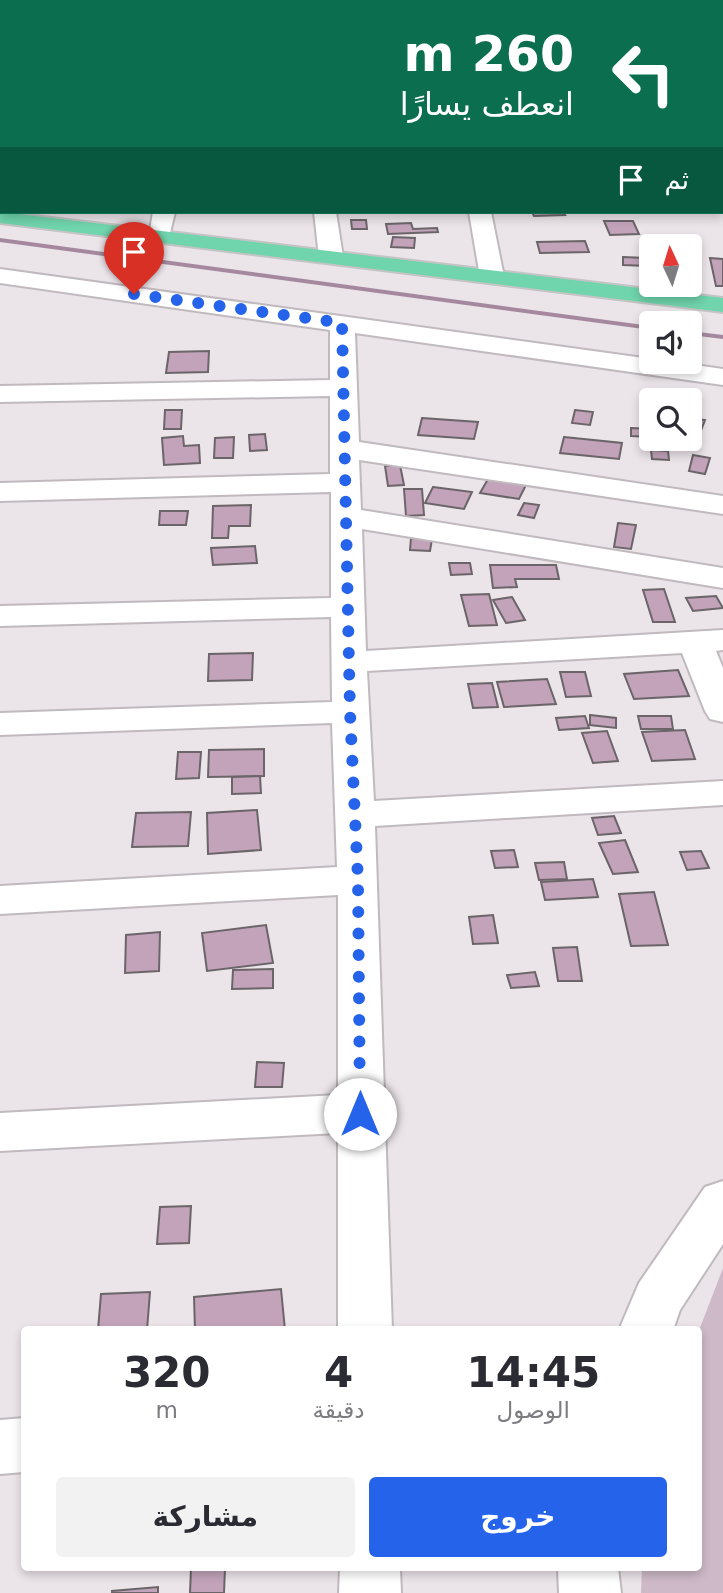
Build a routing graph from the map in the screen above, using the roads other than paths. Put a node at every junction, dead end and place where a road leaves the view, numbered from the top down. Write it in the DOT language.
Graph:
graph roads {
  1 [pos="164,214"];
  2 [pos="324,214"];
  3 [pos="481,214"];
  4 [pos="0,216"];
  5 [pos="160,236"];
  6 [pos="331,257"];
  7 [pos="0,276"];
  8 [pos="492,277"];
  9 [pos="723,305"];
  10 [pos="342,323"];
  11 [pos="723,377"];
  12 [pos="344,388"];
  13 [pos="0,394"];
  14 [pos="345,483"];
  15 [pos="0,492"];
  16 [pos="723,505"];
  17 [pos="723,578"];
  18 [pos="348,607"];
  19 [pos="0,616"];
  20 [pos="709,641"];
  21 [pos="349,662"];
  22 [pos="723,711"];
  23 [pos="350,712"];
  24 [pos="0,723"];
  25 [pos="723,793"];
  26 [pos="353,815"];
  27 [pos="358,880"];
  28 [pos="0,900"];
  29 [pos="360,1114"];
  30 [pos="0,1132"];
  31 [pos="723,1202"];
  32 [pos="365,1326"];
  33 [pos="648,1326"];
  34 [pos="21,1445"];
  35 [pos="0,1447"];
  36 [pos="370,1571"];
  37 [pos="588,1571"];
  38 [pos="370,1593"];
  39 [pos="590,1593"];
  1 -- 5 [label="street"];
  2 -- 6 [label="street"];
  3 -- 8 [label="street"];
  4 -- 5 [label="main road"];
  5 -- 6 [label="main road"];
  6 -- 8 [label="main road"];
  7 -- 10 [label="street"];
  8 -- 9 [label="main road"];
  10 -- 11 [label="street"];
  10 -- 12 [label="street"];
  12 -- 13 [label="street"];
  12 -- 14 [label="street"];
  14 -- 15 [label="street"];
  14 -- 16 [label="street"];
  14 -- 17 [label="street"];
  14 -- 18 [label="street"];
  18 -- 19 [label="street"];
  18 -- 21 [label="street"];
  20 -- 21 [label="street"];
  20 -- 22 [label="street"];
  21 -- 23 [label="street"];
  23 -- 24 [label="street"];
  23 -- 26 [label="street"];
  25 -- 26 [label="street"];
  26 -- 27 [label="street"];
  27 -- 28 [label="street"];
  27 -- 29 [label="street"];
  29 -- 30 [label="street"];
  29 -- 32 [label="street"];
  31 -- 33 [label="street"];
  34 -- 35 [label="street"];
  36 -- 38 [label="street"];
  37 -- 39 [label="street"];
}
